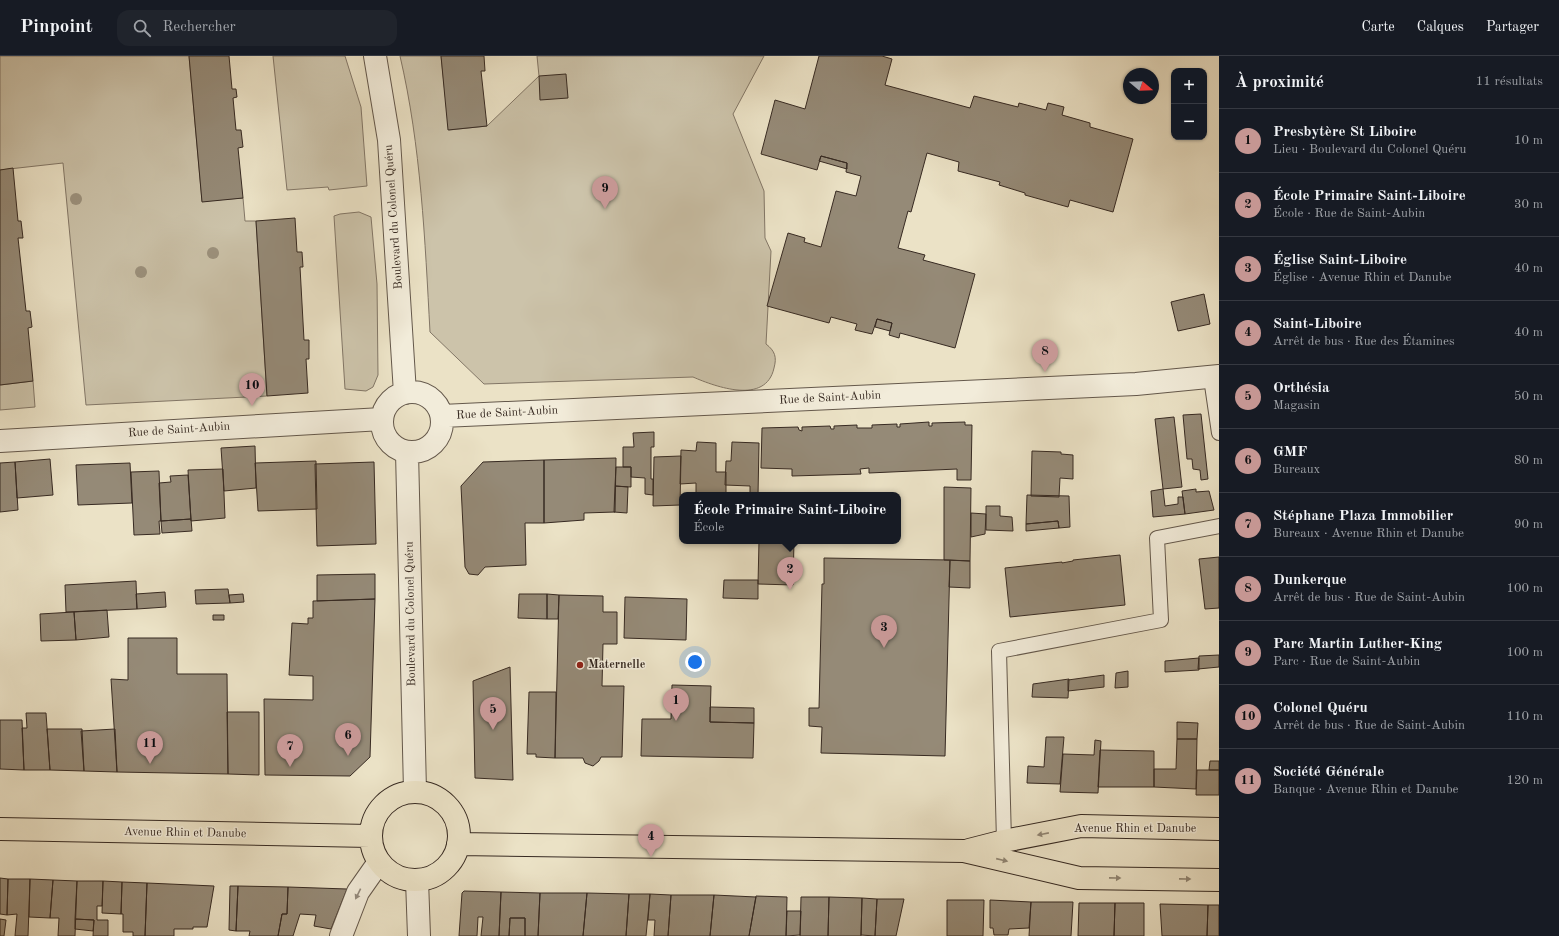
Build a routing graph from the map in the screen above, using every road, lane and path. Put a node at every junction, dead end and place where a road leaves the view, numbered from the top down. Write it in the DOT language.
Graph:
graph roads {
  1 [pos="375,56"];
  2 [pos="1215,377"];
  3 [pos="405,386"];
  4 [pos="442,416"];
  5 [pos="382,419"];
  6 [pos="1219,433"];
  7 [pos="0,441"];
  8 [pos="407,458"];
  9 [pos="1219,526"];
  10 [pos="415,791"];
  11 [pos="0,829"];
  12 [pos="1219,829"];
  13 [pos="370,836"];
  14 [pos="1004,841"];
  15 [pos="458,844"];
  16 [pos="964,851"];
  17 [pos="379,862"];
  18 [pos="417,880"];
  19 [pos="1219,880"];
  20 [pos="341,936"];
  21 [pos="418,936"];
  1 -- 3 [label="street, Boulevard du Colonel Quéru"];
  2 -- 4 [label="street, Rue de Saint-Aubin"];
  2 -- 6 [label="lane"];
  3 -- 4 [label="street"];
  3 -- 5 [label="street"];
  4 -- 8 [label="street"];
  5 -- 7 [label="street, Rue de Saint-Aubin"];
  5 -- 8 [label="street"];
  8 -- 10 [label="street, Boulevard du Colonel Quéru"];
  9 -- 14 [label="lane"];
  10 -- 13 [label="main road"];
  10 -- 15 [label="main road"];
  11 -- 13 [label="main road, Avenue Rhin et Danube"];
  12 -- 14 [label="main road, Avenue Rhin et Danube, one-way"];
  13 -- 17 [label="main road"];
  14 -- 16 [label="main road, Avenue Rhin et Danube"];
  15 -- 16 [label="main road"];
  15 -- 18 [label="main road"];
  16 -- 19 [label="main road, one-way"];
  17 -- 18 [label="main road"];
  17 -- 20 [label="street, one-way"];
  18 -- 21 [label="street"];
}
